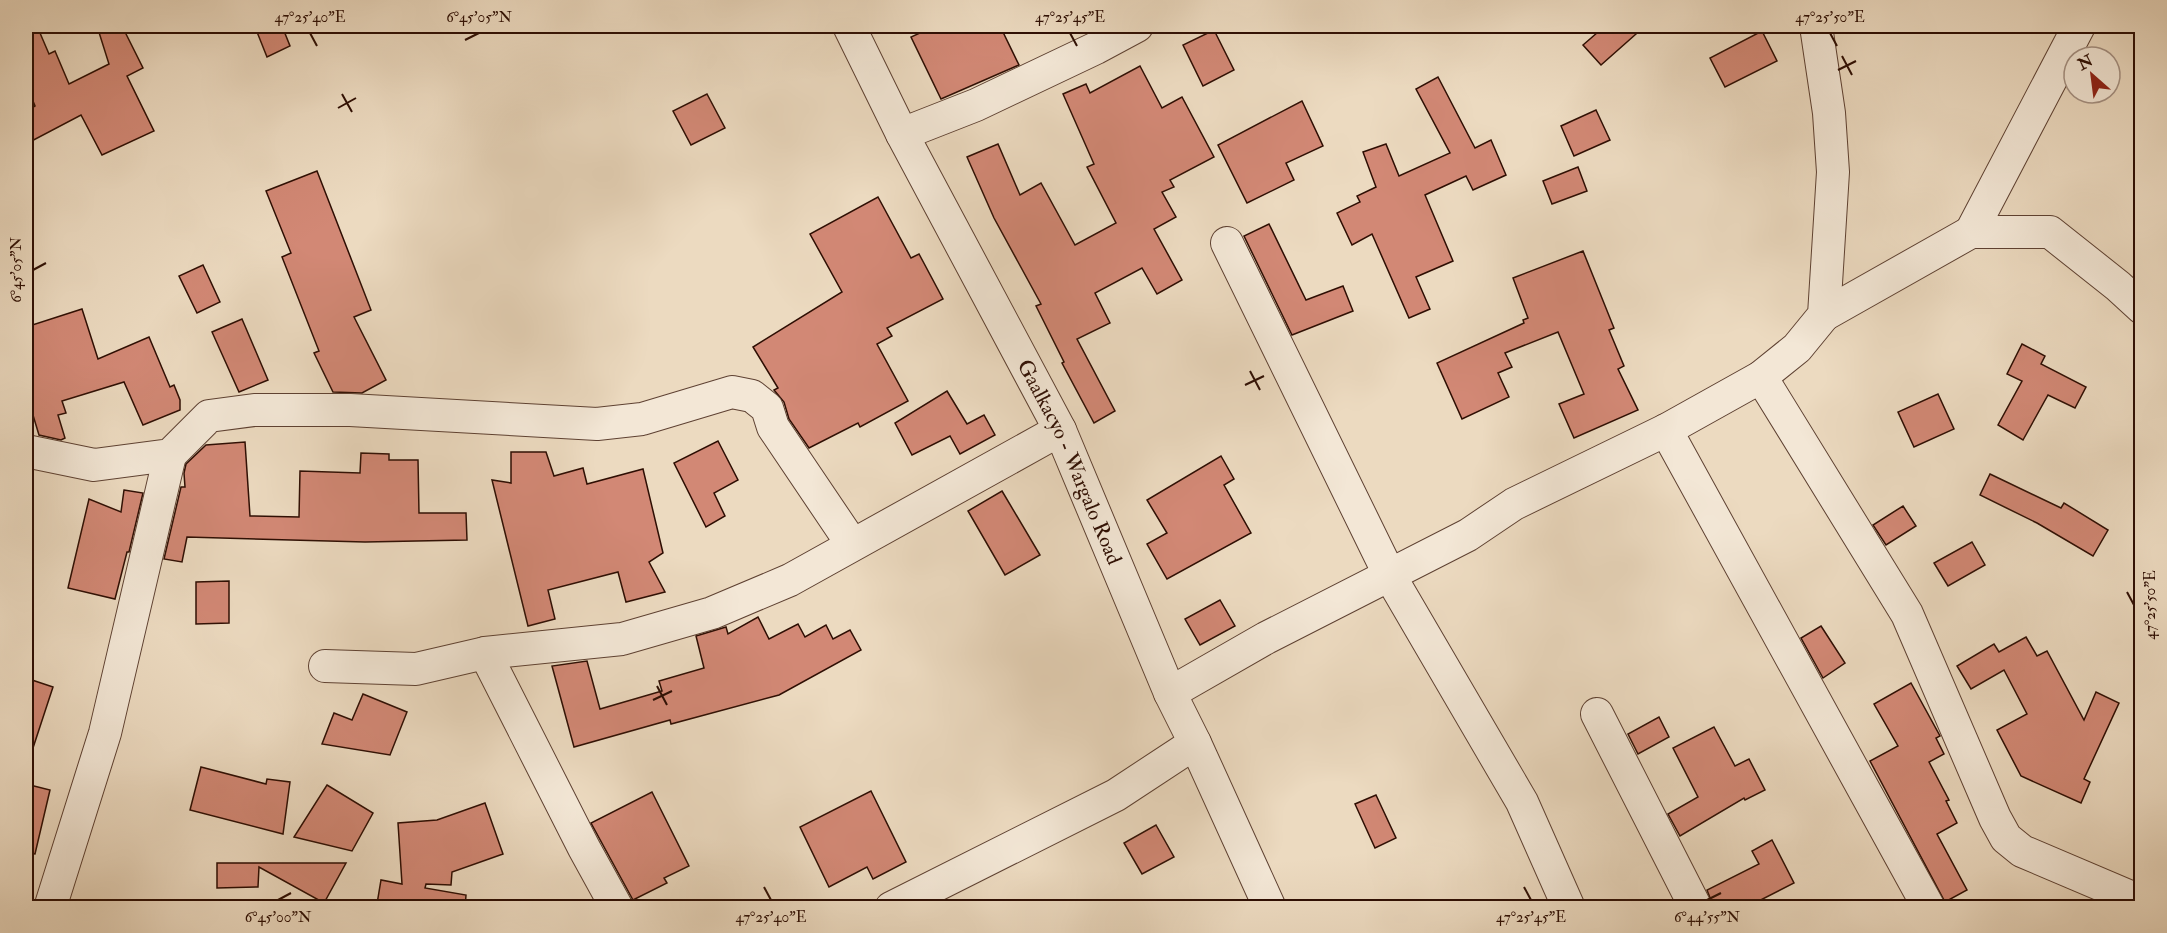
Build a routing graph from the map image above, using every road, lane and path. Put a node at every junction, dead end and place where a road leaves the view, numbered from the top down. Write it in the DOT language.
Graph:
graph roads {
  1 [pos="849,26"];
  2 [pos="1137,26"];
  3 [pos="1816,26"];
  4 [pos="2079,26"];
  5 [pos="902,134"];
  6 [pos="1971,232"];
  7 [pos="1227,243"];
  8 [pos="2142,308"];
  9 [pos="1824,315"];
  10 [pos="1761,377"];
  11 [pos="1060,430"];
  12 [pos="1666,430"];
  13 [pos="26,451"];
  14 [pos="170,455"];
  15 [pos="852,544"];
  16 [pos="1390,576"];
  17 [pos="485,653"];
  18 [pos="325,666"];
  19 [pos="1170,693"];
  20 [pos="1597,714"];
  21 [pos="1195,743"];
  22 [pos="2142,902"];
  23 [pos="50,908"];
  24 [pos="617,908"];
  25 [pos="891,908"];
  26 [pos="1270,908"];
  27 [pos="1569,908"];
  28 [pos="1696,908"];
  29 [pos="1929,908"];
  1 -- 5 [label="street, Gaalkacyo - Wargalo Road"];
  2 -- 5 [label="street"];
  3 -- 9 [label="street"];
  4 -- 6 [label="street"];
  5 -- 11 [label="street, Gaalkacyo - Wargalo Road"];
  6 -- 8 [label="street"];
  6 -- 9 [label="street"];
  7 -- 16 [label="street"];
  9 -- 10 [label="street"];
  10 -- 12 [label="street"];
  10 -- 22 [label="street"];
  11 -- 15 [label="street"];
  11 -- 19 [label="street, Gaalkacyo - Wargalo Road"];
  12 -- 16 [label="street"];
  12 -- 29 [label="street"];
  13 -- 14 [label="street"];
  14 -- 15 [label="street"];
  14 -- 23 [label="street"];
  15 -- 17 [label="street"];
  16 -- 19 [label="street"];
  16 -- 27 [label="street"];
  17 -- 18 [label="street"];
  17 -- 24 [label="street"];
  19 -- 21 [label="street, Gaalkacyo - Wargalo Road"];
  20 -- 28 [label="street"];
  21 -- 25 [label="street"];
  21 -- 26 [label="street, Gaalkacyo - Wargalo Road"];
}
